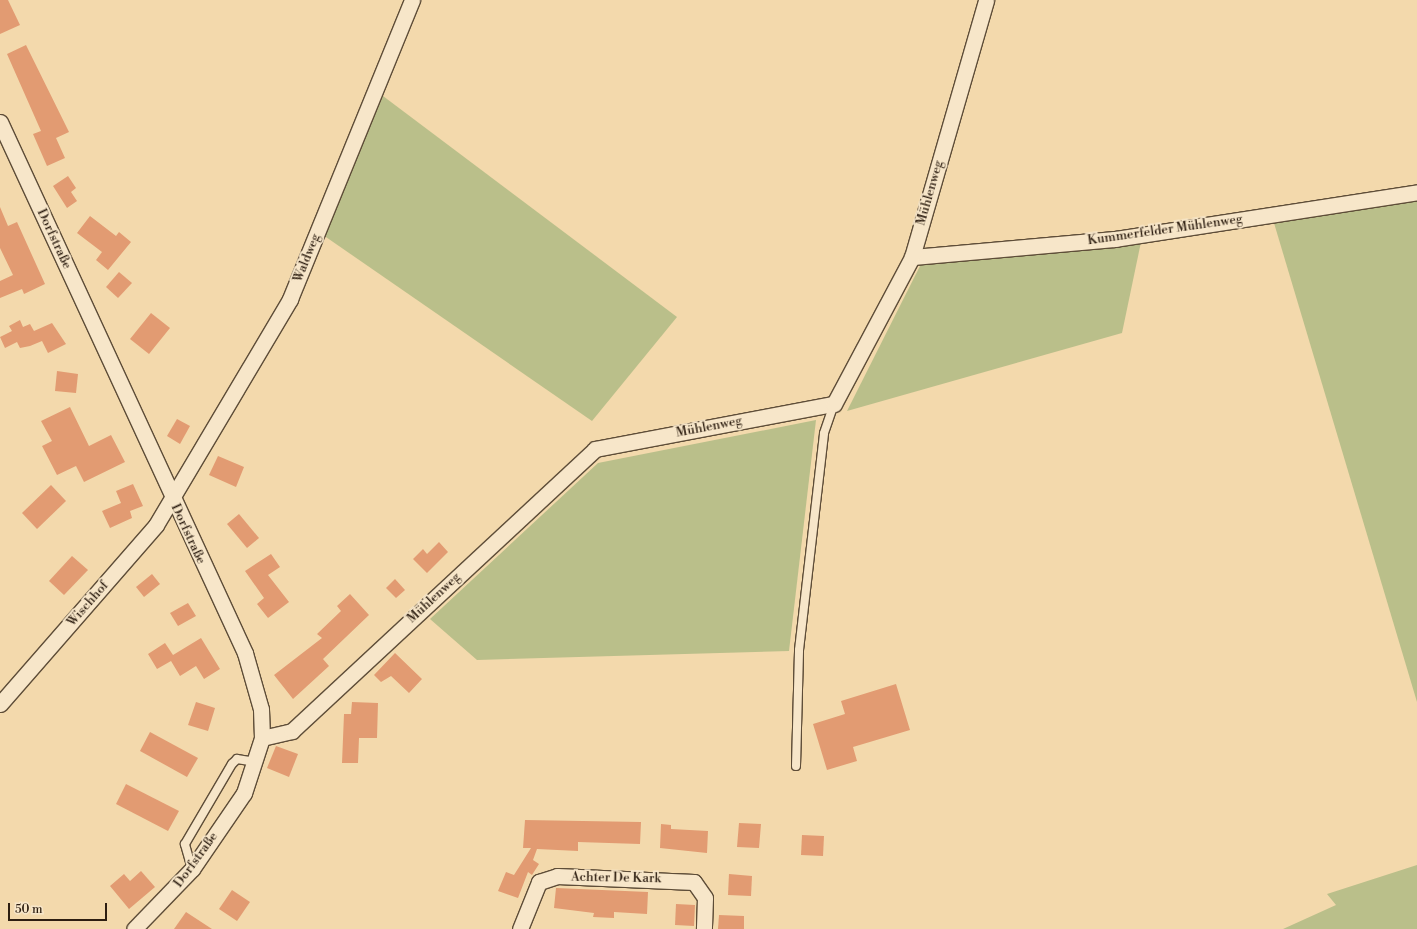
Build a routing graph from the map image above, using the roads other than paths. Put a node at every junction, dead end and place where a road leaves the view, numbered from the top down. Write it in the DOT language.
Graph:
graph roads {
  1 [pos="412,0"];
  2 [pos="986,0"];
  3 [pos="0,122"];
  4 [pos="1417,192"];
  5 [pos="912,257"];
  6 [pos="834,404"];
  7 [pos="172,500"];
  8 [pos="0,704"];
  9 [pos="262,738"];
  10 [pos="257,762"];
  11 [pos="796,766"];
  12 [pos="192,869"];
  13 [pos="134,929"];
  14 [pos="520,929"];
  15 [pos="704,929"];
  1 -- 7 [label="street, Waldweg"];
  2 -- 5 [label="street, Mühlenweg"];
  3 -- 7 [label="street, Dorfstraße"];
  4 -- 5 [label="street, Kummerfelder Mühlenweg"];
  5 -- 6 [label="street, Mühlenweg"];
  6 -- 9 [label="street, Mühlenweg"];
  6 -- 11 [label="lane"];
  7 -- 8 [label="street, Wischhof"];
  7 -- 9 [label="street, Dorfstraße"];
  9 -- 10 [label="street, Dorfstraße"];
  10 -- 12 [label="street, Dorfstraße"];
  10 -- 12 [label="lane"];
  12 -- 13 [label="street, Dorfstraße"];
  14 -- 15 [label="street, Achter De Kark"];
}
